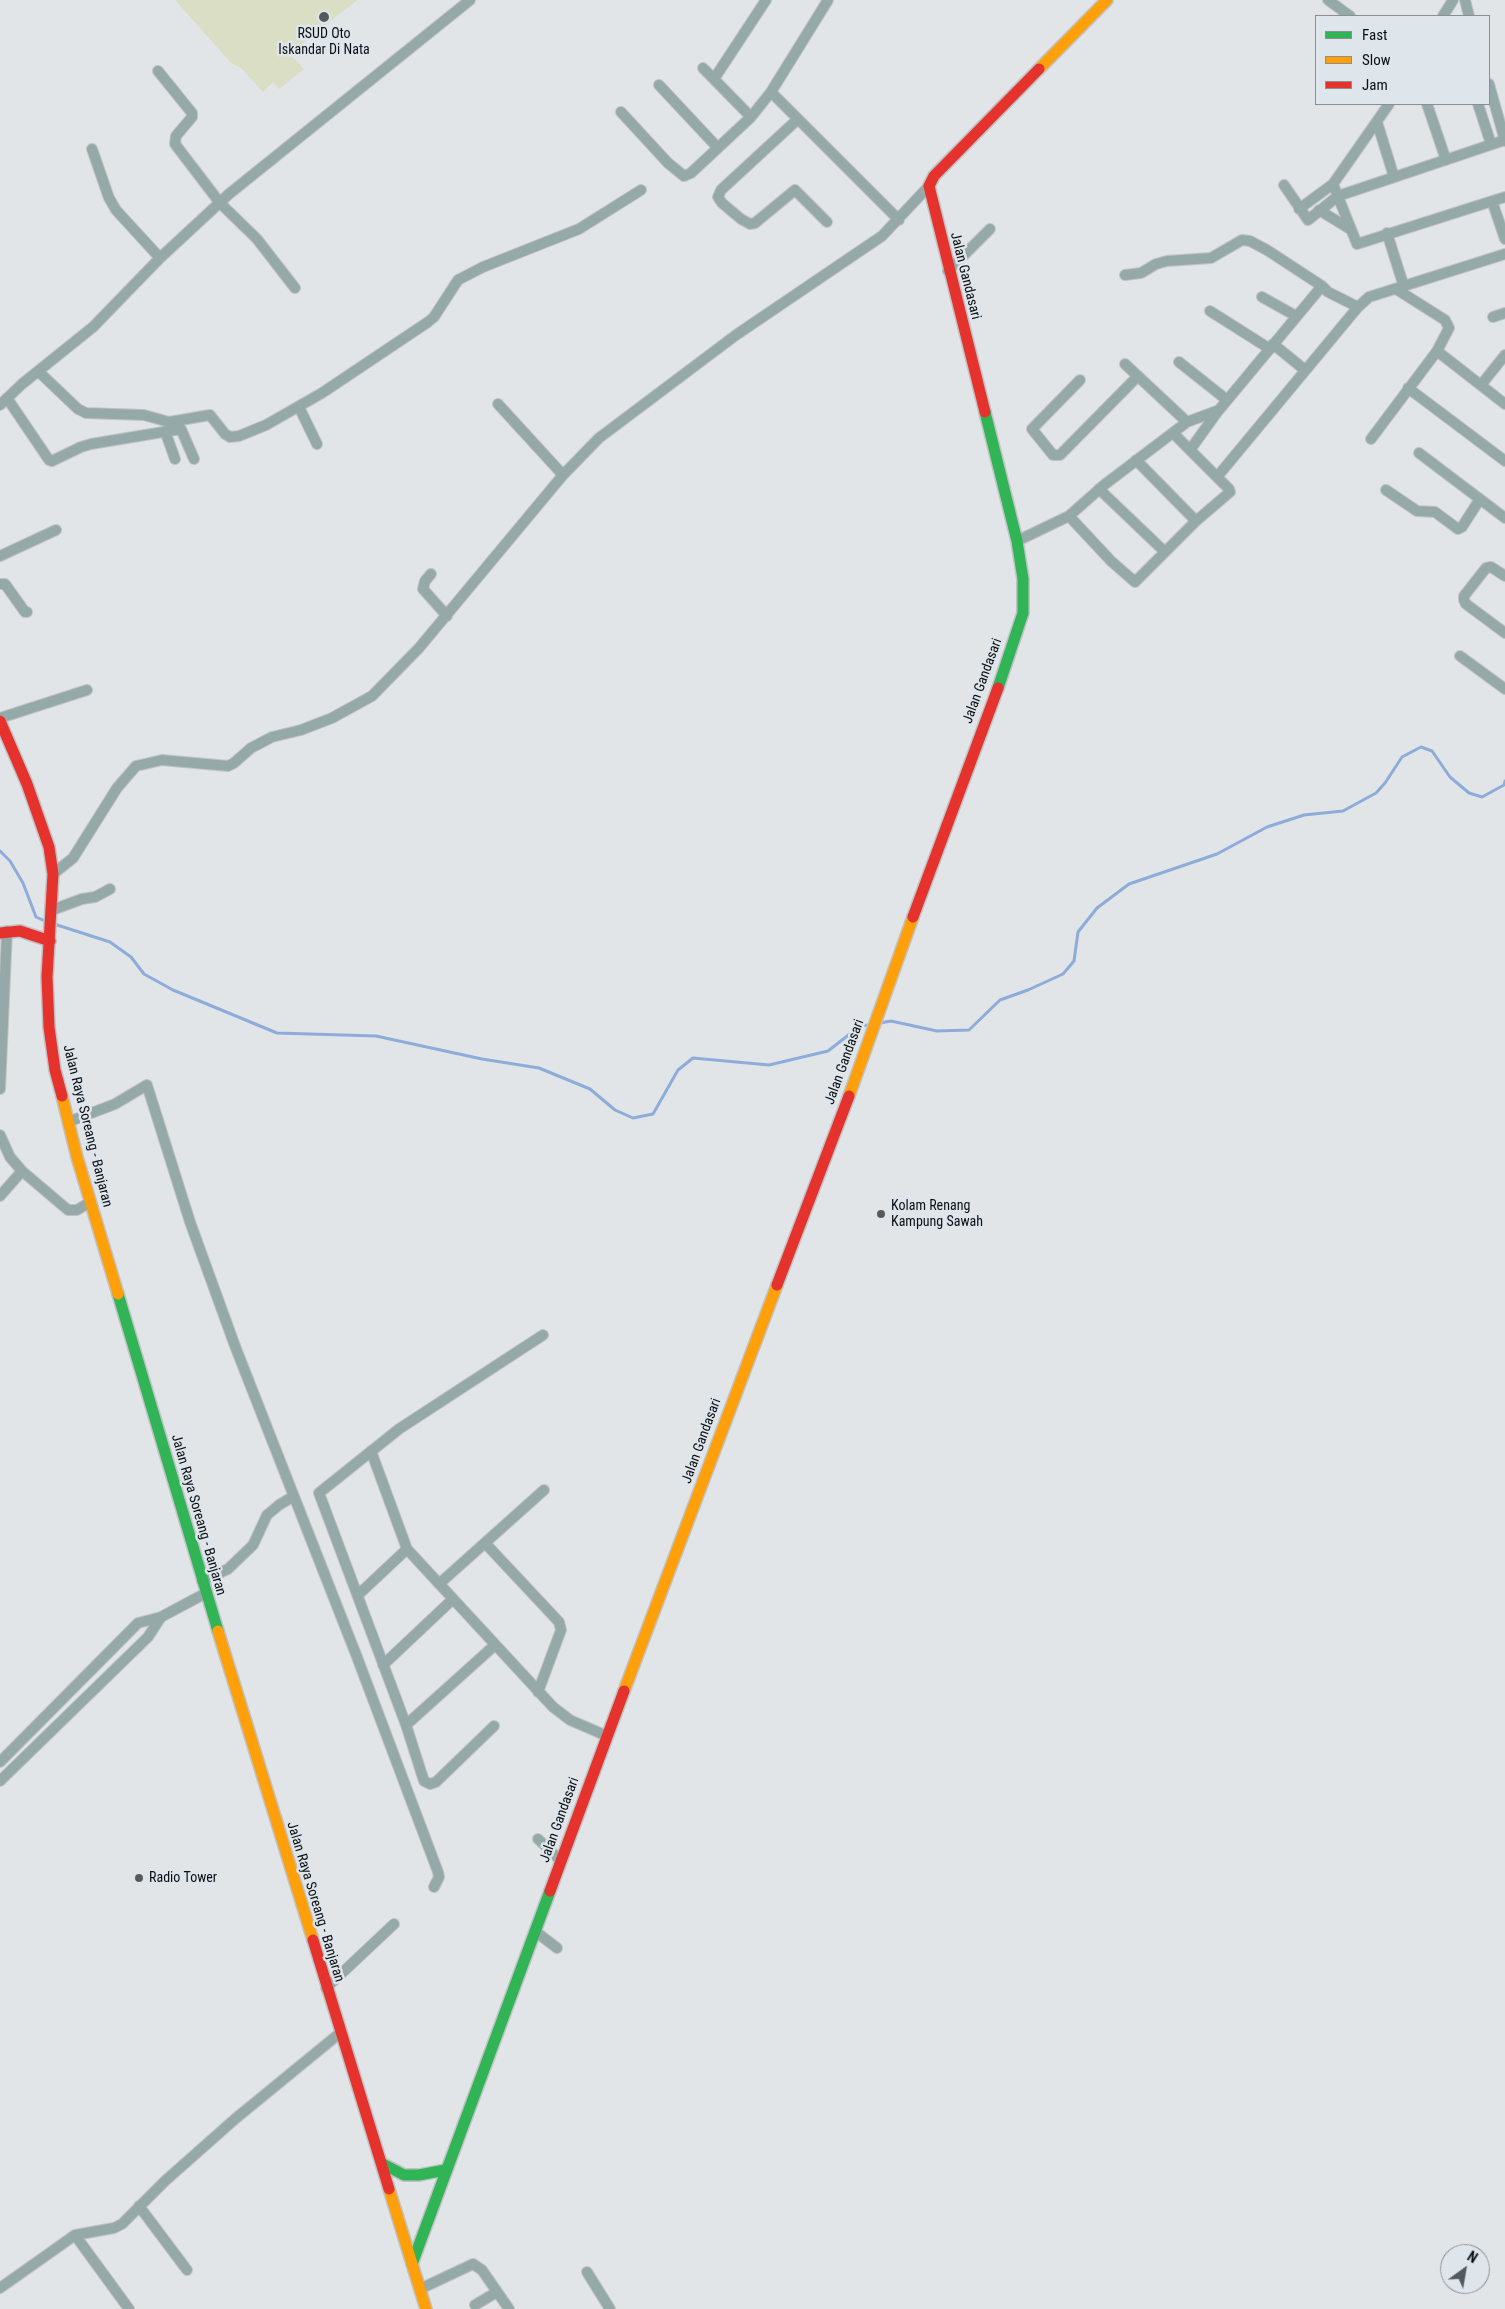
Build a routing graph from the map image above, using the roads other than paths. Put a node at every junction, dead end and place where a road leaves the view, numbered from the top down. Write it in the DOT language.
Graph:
graph roads {
  1 [pos="470,0"];
  2 [pos="766,0"];
  3 [pos="828,0"];
  4 [pos="1107,0"];
  5 [pos="1328,0"];
  6 [pos="1465,0"];
  7 [pos="1349,15"];
  8 [pos="1470,15"];
  9 [pos="703,68"];
  10 [pos="158,71"];
  11 [pos="714,79"];
  12 [pos="659,85"];
  13 [pos="1490,88"];
  14 [pos="771,92"];
  15 [pos="1388,105"];
  16 [pos="1427,105"];
  17 [pos="1478,105"];
  18 [pos="621,112"];
  19 [pos="751,117"];
  20 [pos="798,119"];
  21 [pos="1377,122"];
  22 [pos="1505,140"];
  23 [pos="1491,144"];
  24 [pos="718,148"];
  25 [pos="92,149"];
  26 [pos="1446,160"];
  27 [pos="1394,177"];
  28 [pos="1333,184"];
  29 [pos="1284,185"];
  30 [pos="929,186"];
  31 [pos="642,190"];
  32 [pos="1338,196"];
  33 [pos="1505,196"];
  34 [pos="1492,200"];
  35 [pos="220,204"];
  36 [pos="1299,210"];
  37 [pos="1319,210"];
  38 [pos="899,220"];
  39 [pos="827,222"];
  40 [pos="990,229"];
  41 [pos="1350,229"];
  42 [pos="1387,234"];
  43 [pos="1505,239"];
  44 [pos="1505,254"];
  45 [pos="160,258"];
  46 [pos="948,271"];
  47 [pos="1125,275"];
  48 [pos="1322,286"];
  49 [pos="295,288"];
  50 [pos="1400,288"];
  51 [pos="1262,297"];
  52 [pos="1358,307"];
  53 [pos="1210,311"];
  54 [pos="1505,314"];
  55 [pos="1296,316"];
  56 [pos="1493,317"];
  57 [pos="1272,347"];
  58 [pos="1437,351"];
  59 [pos="1505,355"];
  60 [pos="1179,362"];
  61 [pos="1125,364"];
  62 [pos="1305,370"];
  63 [pos="38,372"];
  64 [pos="1138,376"];
  65 [pos="1080,380"];
  66 [pos="1481,384"];
  67 [pos="1408,388"];
  68 [pos="1227,400"];
  69 [pos="4,402"];
  70 [pos="498,404"];
  71 [pos="1505,404"];
  72 [pos="299,407"];
  73 [pos="1219,410"];
  74 [pos="1187,422"];
  75 [pos="165,431"];
  76 [pos="1173,433"];
  77 [pos="1371,439"];
  78 [pos="317,444"];
  79 [pos="1190,450"];
  80 [pos="1419,453"];
  81 [pos="175,459"];
  82 [pos="194,459"];
  83 [pos="1136,460"];
  84 [pos="1505,461"];
  85 [pos="563,474"];
  86 [pos="1217,477"];
  87 [pos="1099,489"];
  88 [pos="1386,490"];
  89 [pos="1480,499"];
  90 [pos="1068,516"];
  91 [pos="1505,518"];
  92 [pos="1196,521"];
  93 [pos="56,530"];
  94 [pos="1017,541"];
  95 [pos="1165,552"];
  96 [pos="0,556"];
  97 [pos="431,574"];
  98 [pos="1505,576"];
  99 [pos="0,584"];
  100 [pos="27,612"];
  101 [pos="447,616"];
  102 [pos="1505,633"];
  103 [pos="1460,656"];
  104 [pos="1505,689"];
  105 [pos="86,690"];
  106 [pos="0,720"];
  107 [pos="53,874"];
  108 [pos="110,890"];
  109 [pos="52,911"];
  110 [pos="3,932"];
  111 [pos="50,937"];
  112 [pos="0,1089"];
  113 [pos="68,1122"];
  114 [pos="0,1135"];
  115 [pos="22,1171"];
  116 [pos="0,1196"];
  117 [pos="90,1202"];
  118 [pos="543,1336"];
  119 [pos="371,1450"];
  120 [pos="544,1490"];
  121 [pos="294,1496"];
  122 [pos="485,1543"];
  123 [pos="407,1549"];
  124 [pos="202,1581"];
  125 [pos="439,1584"];
  126 [pos="206,1592"];
  127 [pos="358,1595"];
  128 [pos="453,1599"];
  129 [pos="161,1617"];
  130 [pos="495,1645"];
  131 [pos="383,1665"];
  132 [pos="538,1692"];
  133 [pos="61,1701"];
  134 [pos="71,1711"];
  135 [pos="406,1725"];
  136 [pos="494,1726"];
  137 [pos="606,1736"];
  138 [pos="0,1762"];
  139 [pos="0,1781"];
  140 [pos="538,1839"];
  141 [pos="561,1861"];
  142 [pos="434,1886"];
  143 [pos="394,1924"];
  144 [pos="535,1931"];
  145 [pos="556,1948"];
  146 [pos="326,1988"];
  147 [pos="340,2033"];
  148 [pos="382,2164"];
  149 [pos="445,2170"];
  150 [pos="139,2206"];
  151 [pos="75,2235"];
  152 [pos="412,2264"];
  153 [pos="187,2270"];
  154 [pos="587,2272"];
  155 [pos="0,2288"];
  156 [pos="420,2289"];
  157 [pos="497,2292"];
  158 [pos="474,2308"];
  159 [pos="129,2309"];
  160 [pos="426,2309"];
  161 [pos="509,2309"];
  162 [pos="610,2309"];
  1 -- 35 [label="street"];
  2 -- 11 [label="street"];
  3 -- 14 [label="street"];
  4 -- 30 [label="street"];
  5 -- 7 [label="street"];
  6 -- 8 [label="street"];
  9 -- 11 [label="street"];
  10 -- 35 [label="street"];
  11 -- 19 [label="street"];
  12 -- 24 [label="street"];
  13 -- 22 [label="street"];
  14 -- 19 [label="street"];
  14 -- 20 [label="street"];
  15 -- 21 [label="street"];
  16 -- 26 [label="street"];
  17 -- 23 [label="street"];
  18 -- 24 [label="street"];
  19 -- 24 [label="street"];
  20 -- 38 [label="street"];
  20 -- 39 [label="street"];
  21 -- 27 [label="street"];
  21 -- 28 [label="street"];
  22 -- 23 [label="street"];
  23 -- 26 [label="street"];
  25 -- 45 [label="street"];
  26 -- 27 [label="street"];
  27 -- 32 [label="street"];
  28 -- 32 [label="street"];
  28 -- 36 [label="street"];
  29 -- 36 [label="street"];
  30 -- 38 [label="street"];
  30 -- 46 [label="street, Jalan Gandasari"];
  31 -- 72 [label="street"];
  32 -- 37 [label="street"];
  32 -- 41 [label="street"];
  33 -- 34 [label="street"];
  34 -- 42 [label="street"];
  34 -- 43 [label="street"];
  35 -- 45 [label="street"];
  35 -- 49 [label="street"];
  36 -- 37 [label="street"];
  37 -- 41 [label="street"];
  38 -- 85 [label="street"];
  40 -- 46 [label="street"];
  41 -- 42 [label="street"];
  42 -- 50 [label="street"];
  44 -- 50 [label="street"];
  45 -- 63 [label="street"];
  46 -- 94 [label="street, Jalan Gandasari"];
  47 -- 48 [label="street"];
  48 -- 52 [label="street"];
  48 -- 55 [label="street"];
  50 -- 52 [label="street"];
  50 -- 58 [label="street"];
  51 -- 55 [label="street"];
  52 -- 62 [label="street"];
  53 -- 57 [label="street"];
  54 -- 56 [label="street"];
  55 -- 57 [label="street"];
  57 -- 62 [label="street"];
  57 -- 68 [label="street"];
  58 -- 66 [label="street"];
  58 -- 67 [label="street"];
  59 -- 66 [label="street"];
  60 -- 68 [label="street"];
  61 -- 64 [label="street"];
  62 -- 86 [label="street"];
  63 -- 69 [label="street"];
  63 -- 72 [label="street"];
  64 -- 65 [label="street"];
  64 -- 74 [label="street"];
  66 -- 71 [label="street"];
  67 -- 77 [label="street"];
  67 -- 84 [label="street"];
  68 -- 73 [label="street"];
  69 -- 75 [label="street"];
  70 -- 85 [label="street"];
  72 -- 78 [label="street"];
  73 -- 74 [label="street"];
  73 -- 79 [label="street"];
  74 -- 76 [label="street"];
  75 -- 81 [label="street"];
  75 -- 82 [label="street"];
  76 -- 79 [label="street"];
  76 -- 83 [label="street"];
  79 -- 86 [label="street"];
  80 -- 89 [label="street"];
  83 -- 87 [label="street"];
  83 -- 92 [label="street"];
  85 -- 101 [label="street"];
  86 -- 92 [label="street"];
  87 -- 90 [label="street"];
  87 -- 95 [label="street"];
  88 -- 89 [label="street"];
  89 -- 91 [label="street"];
  90 -- 94 [label="street"];
  90 -- 95 [label="street"];
  92 -- 95 [label="street"];
  93 -- 96 [label="street"];
  94 -- 137 [label="street, Jalan Gandasari"];
  97 -- 101 [label="street"];
  98 -- 102 [label="street"];
  99 -- 100 [label="street"];
  101 -- 107 [label="street"];
  103 -- 104 [label="street"];
  105 -- 106 [label="street"];
  106 -- 107 [label="street, Jalan Raya Soreang - Banjaran"];
  107 -- 109 [label="street, Jalan Raya Soreang - Banjaran"];
  108 -- 109 [label="street"];
  109 -- 111 [label="street, Jalan Raya Soreang - Banjaran"];
  110 -- 111 [label="street"];
  110 -- 112 [label="street"];
  111 -- 113 [label="street, Jalan Raya Soreang - Banjaran"];
  113 -- 117 [label="street, Jalan Raya Soreang - Banjaran"];
  113 -- 121 [label="street"];
  114 -- 115 [label="street"];
  115 -- 116 [label="street"];
  115 -- 117 [label="street"];
  117 -- 124 [label="street, Jalan Raya Soreang - Banjaran"];
  118 -- 119 [label="street"];
  119 -- 123 [label="street"];
  119 -- 127 [label="street"];
  120 -- 122 [label="street"];
  121 -- 124 [label="street"];
  121 -- 142 [label="street"];
  122 -- 125 [label="street"];
  122 -- 132 [label="street"];
  123 -- 125 [label="street"];
  123 -- 127 [label="street"];
  124 -- 126 [label="street, Jalan Raya Soreang - Banjaran"];
  125 -- 128 [label="street"];
  126 -- 129 [label="street"];
  126 -- 146 [label="street, Jalan Raya Soreang - Banjaran"];
  127 -- 131 [label="street"];
  128 -- 130 [label="street"];
  128 -- 131 [label="street"];
  129 -- 133 [label="street"];
  129 -- 134 [label="street"];
  130 -- 132 [label="street"];
  130 -- 135 [label="street"];
  131 -- 135 [label="street"];
  132 -- 137 [label="street"];
  133 -- 134 [label="street"];
  133 -- 138 [label="street"];
  134 -- 139 [label="street"];
  135 -- 136 [label="street"];
  137 -- 141 [label="street, Jalan Gandasari"];
  140 -- 141 [label="street"];
  141 -- 144 [label="street, Jalan Gandasari"];
  143 -- 146 [label="street"];
  144 -- 145 [label="street"];
  144 -- 149 [label="street, Jalan Gandasari"];
  146 -- 147 [label="street, Jalan Raya Soreang - Banjaran"];
  147 -- 148 [label="street, Jalan Raya Soreang - Banjaran"];
  147 -- 150 [label="street"];
  148 -- 149 [label="street"];
  148 -- 152 [label="street, Jalan Raya Soreang - Banjaran"];
  149 -- 152 [label="street, Jalan Gandasari"];
  150 -- 151 [label="street"];
  150 -- 153 [label="street"];
  151 -- 155 [label="street"];
  151 -- 159 [label="street"];
  152 -- 156 [label="street, Jalan Raya Soreang - Banjaran"];
  154 -- 162 [label="street"];
  156 -- 157 [label="street"];
  156 -- 160 [label="street, Jalan Raya Soreang - Banjaran"];
  157 -- 158 [label="street"];
  157 -- 161 [label="street"];
}
